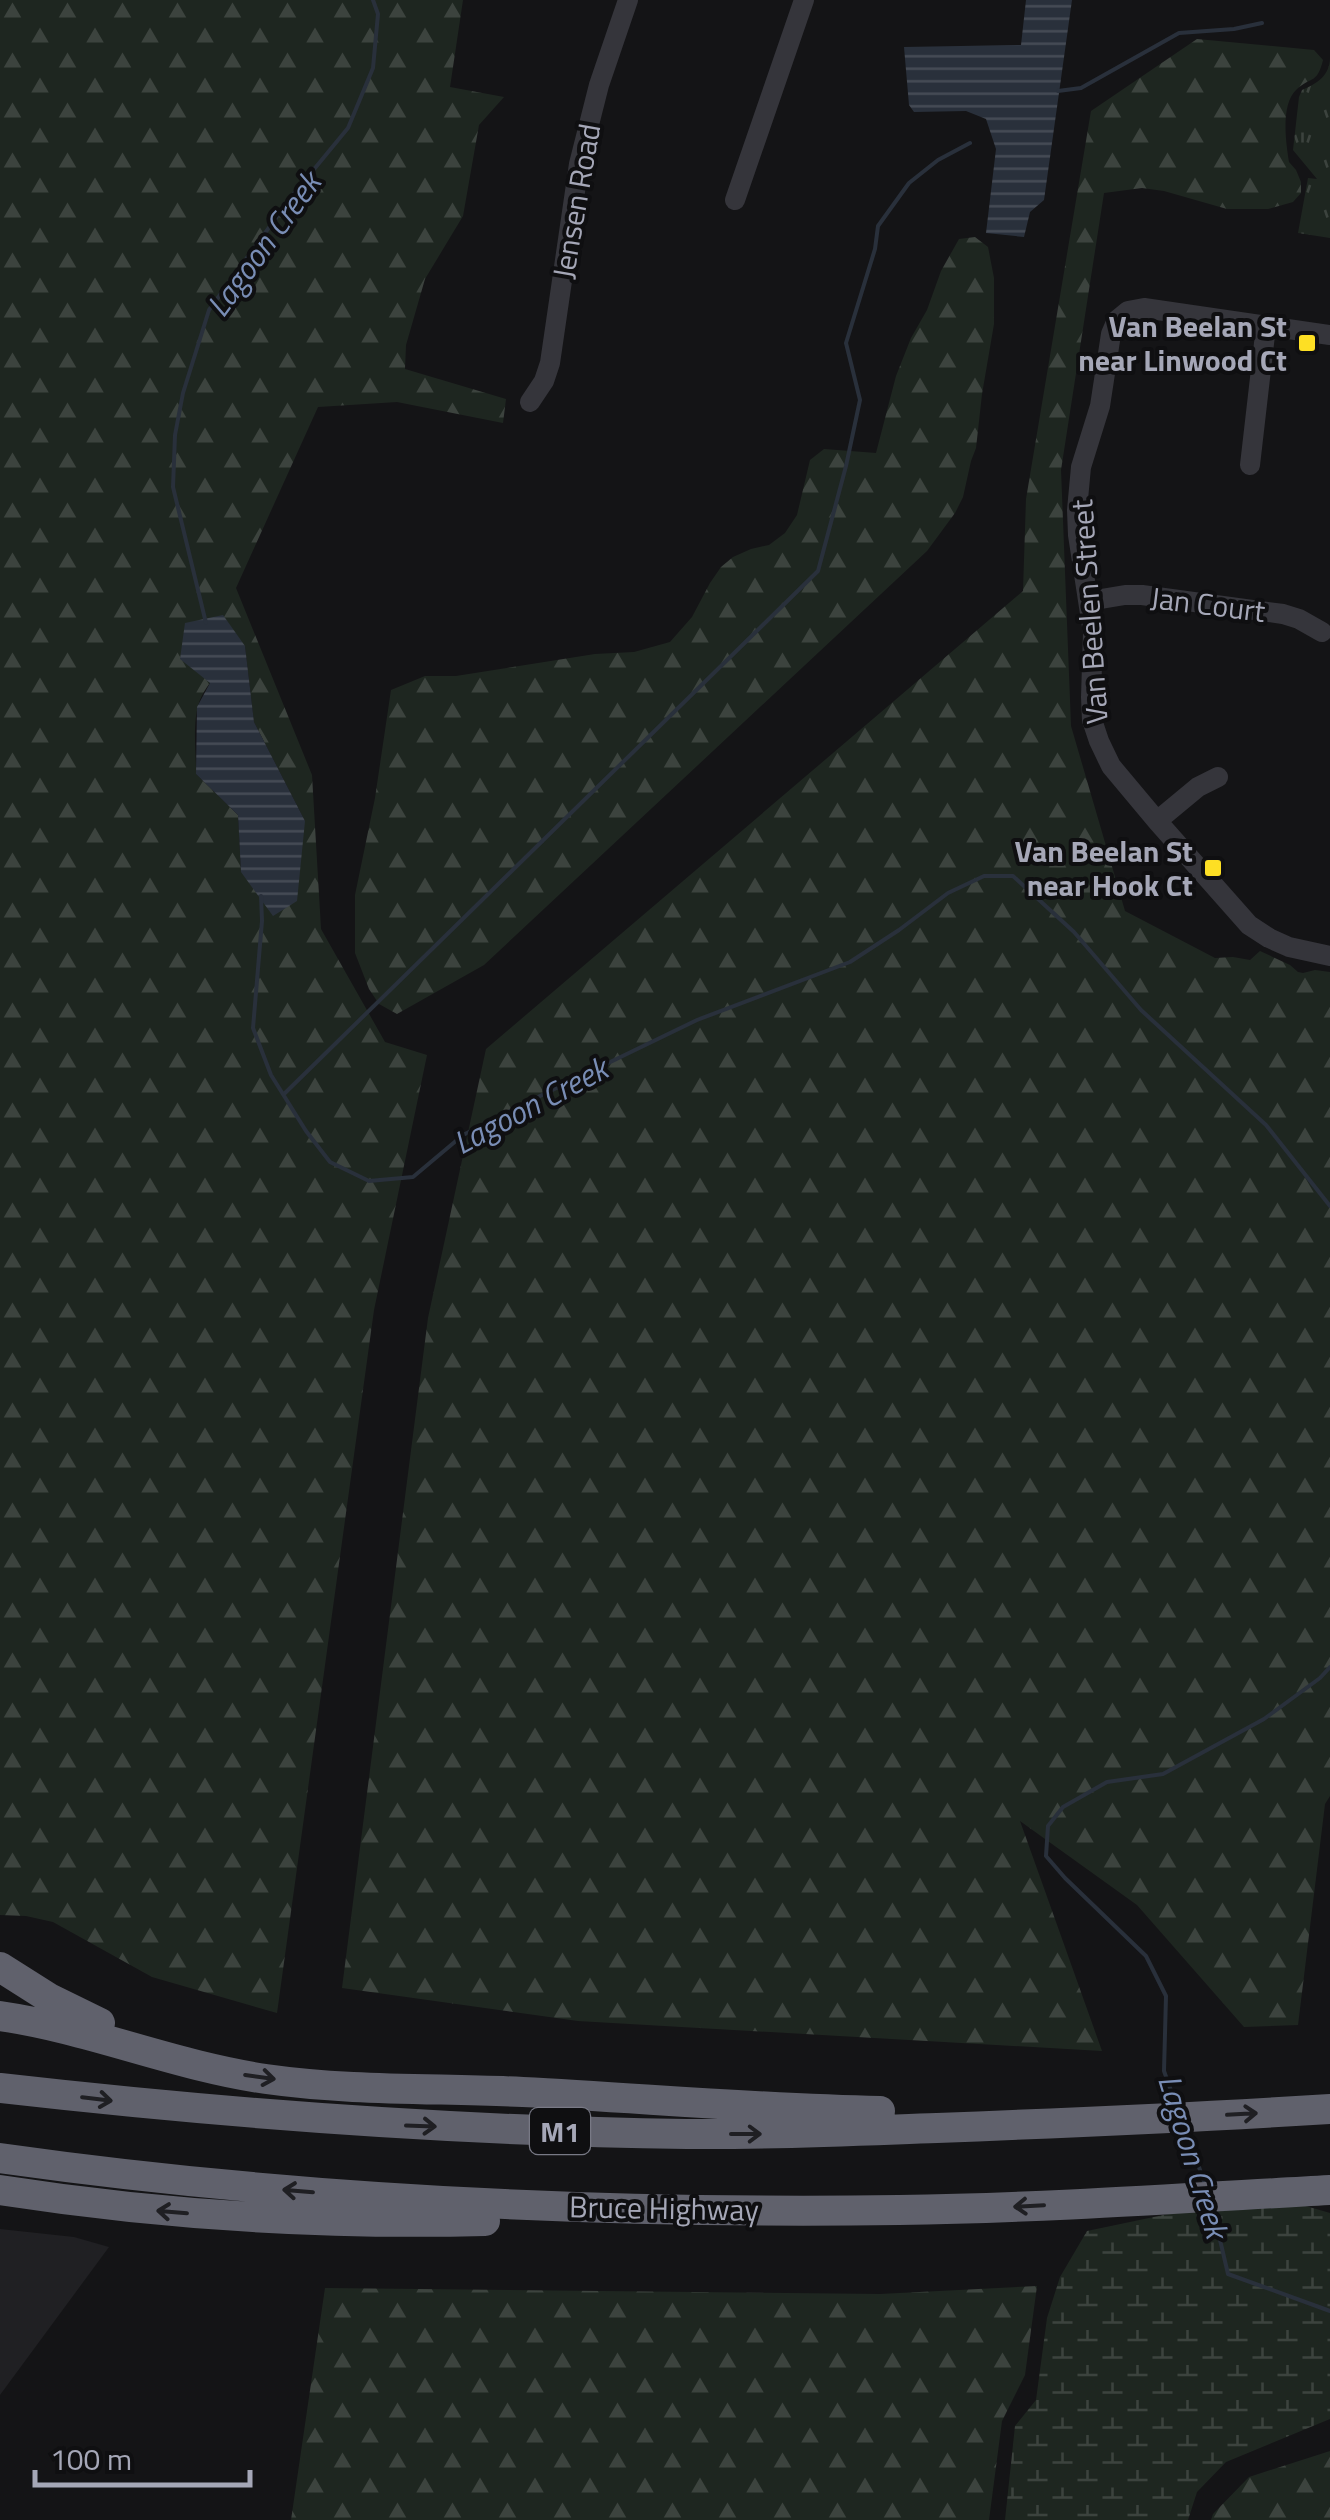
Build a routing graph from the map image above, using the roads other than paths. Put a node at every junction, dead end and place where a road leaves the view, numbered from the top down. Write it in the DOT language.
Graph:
graph roads {
  1 [pos="628,0"];
  2 [pos="804,0"];
  3 [pos="735,200"];
  4 [pos="1266,326"];
  5 [pos="1330,335"];
  6 [pos="530,402"];
  7 [pos="1250,464"];
  8 [pos="1089,601"];
  9 [pos="1322,632"];
  10 [pos="1218,776"];
  11 [pos="1156,821"];
  12 [pos="1330,956"];
  13 [pos="0,1967"];
  14 [pos="0,2016"];
  15 [pos="165,2056"];
  16 [pos="0,2088"];
  17 [pos="1330,2109"];
  18 [pos="1122,2121"];
  19 [pos="0,2158"];
  20 [pos="0,2190"];
  21 [pos="1330,2190"];
  22 [pos="535,2206"];
  1 -- 6 [label="street, Jensen Road"];
  2 -- 3 [label="street"];
  4 -- 5 [label="street, Van Beelen Street"];
  4 -- 7 [label="street"];
  4 -- 8 [label="street, Van Beelen Street"];
  8 -- 9 [label="street, Jan Court"];
  8 -- 11 [label="street, Van Beelen Street"];
  10 -- 11 [label="street"];
  11 -- 12 [label="street, Van Beelen Street"];
  13 -- 15 [label="highway"];
  14 -- 15 [label="highway"];
  15 -- 18 [label="highway, one-way"];
  16 -- 18 [label="highway, M1, one-way"];
  18 -- 17 [label="highway, M1, one-way"];
  22 -- 19 [label="highway, Bruce Highway, one-way"];
  22 -- 20 [label="highway, one-way"];
  21 -- 22 [label="highway, Bruce Highway, one-way"];
}
